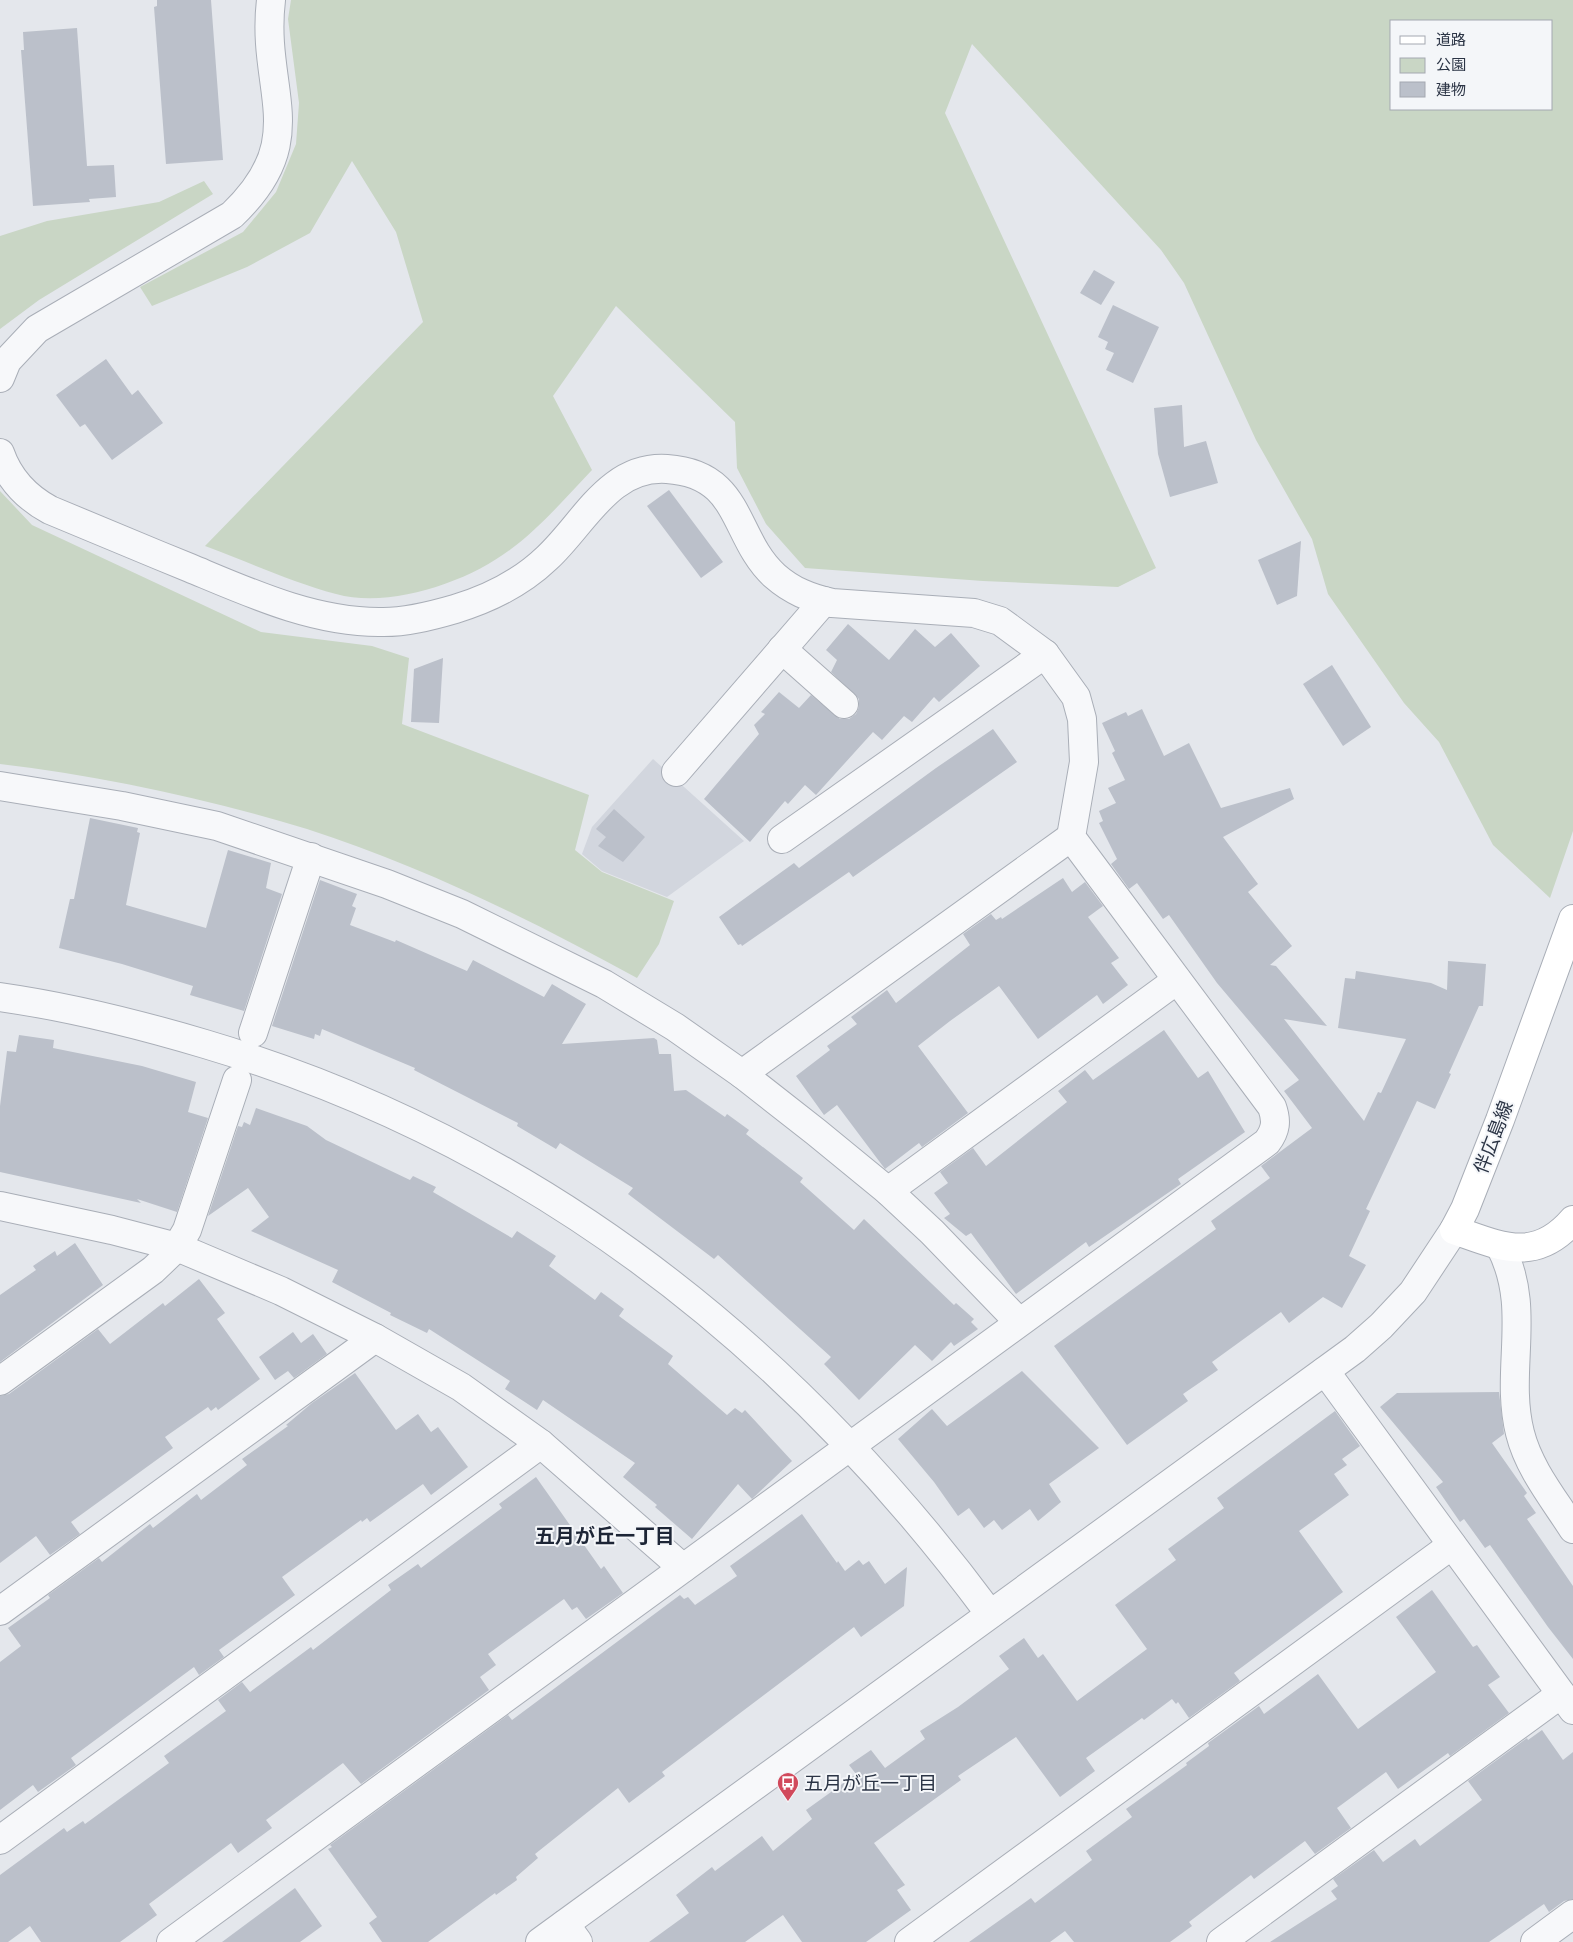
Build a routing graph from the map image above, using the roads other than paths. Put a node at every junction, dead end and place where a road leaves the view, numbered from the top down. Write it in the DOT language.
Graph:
graph roads {
  1 [pos="270,0"];
  2 [pos="0,378"];
  3 [pos="0,453"];
  4 [pos="824,601"];
  5 [pos="782,649"];
  6 [pos="1044,654"];
  7 [pos="844,704"];
  8 [pos="676,772"];
  9 [pos="0,786"];
  10 [pos="1071,837"];
  11 [pos="782,839"];
  12 [pos="311,857"];
  13 [pos="1573,919"];
  14 [pos="1177,980"];
  15 [pos="0,997"];
  16 [pos="252,1032"];
  17 [pos="742,1074"];
  18 [pos="237,1080"];
  19 [pos="888,1191"];
  20 [pos="0,1206"];
  21 [pos="1573,1220"];
  22 [pos="1454,1230"];
  23 [pos="1500,1246"];
  24 [pos="177,1247"];
  25 [pos="1018,1322"];
  26 [pos="375,1338"];
  27 [pos="1325,1371"];
  28 [pos="0,1381"];
  29 [pos="541,1444"];
  30 [pos="851,1446"];
  31 [pos="1573,1529"];
  32 [pos="1452,1545"];
  33 [pos="683,1568"];
  34 [pos="0,1612"];
  35 [pos="990,1614"];
  36 [pos="1567,1702"];
  37 [pos="0,1840"];
  38 [pos="1573,1914"];
  39 [pos="572,1933"];
  40 [pos="171,1942"];
  41 [pos="540,1942"];
  42 [pos="909,1942"];
  43 [pos="1222,1942"];
  44 [pos="1535,1942"];
  1 -- 2 [label="street"];
  3 -- 4 [label="street"];
  4 -- 5 [label="street"];
  4 -- 6 [label="street"];
  5 -- 7 [label="street"];
  5 -- 8 [label="street"];
  6 -- 10 [label="street"];
  6 -- 11 [label="street"];
  9 -- 12 [label="street"];
  10 -- 14 [label="street"];
  10 -- 17 [label="street"];
  12 -- 16 [label="street"];
  12 -- 17 [label="street"];
  13 -- 22 [label="main road, 伴広島線"];
  14 -- 19 [label="street"];
  14 -- 25 [label="street"];
  15 -- 30 [label="street"];
  17 -- 19 [label="street"];
  18 -- 24 [label="street"];
  19 -- 25 [label="street"];
  20 -- 24 [label="street"];
  21 -- 23 [label="main road"];
  22 -- 23 [label="main road"];
  22 -- 27 [label="street"];
  23 -- 31 [label="street"];
  24 -- 26 [label="street"];
  24 -- 28 [label="street"];
  25 -- 30 [label="street"];
  26 -- 29 [label="street"];
  26 -- 34 [label="street"];
  27 -- 32 [label="street"];
  27 -- 35 [label="street"];
  29 -- 33 [label="street"];
  29 -- 37 [label="street"];
  30 -- 33 [label="street"];
  30 -- 35 [label="street"];
  32 -- 36 [label="street"];
  32 -- 42 [label="street"];
  33 -- 40 [label="street"];
  35 -- 39 [label="street"];
  36 -- 43 [label="street"];
  38 -- 44 [label="street"];
  39 -- 41 [label="street"];
}
